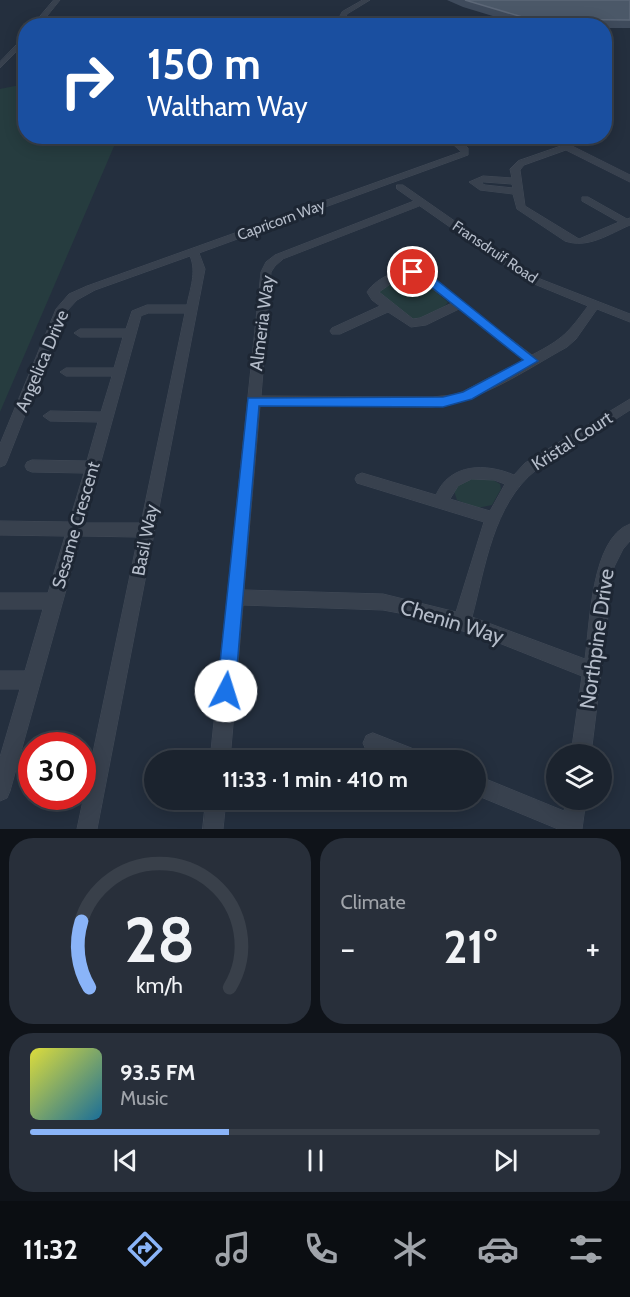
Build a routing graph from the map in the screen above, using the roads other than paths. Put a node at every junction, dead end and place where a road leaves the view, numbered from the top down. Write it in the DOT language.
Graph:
graph roads {
  1 [pos="57,0"];
  2 [pos="367,0"];
  3 [pos="42,18"];
  4 [pos="342,18"];
  5 [pos="18,46"];
  6 [pos="0,54"];
  7 [pos="11,54"];
  8 [pos="0,66"];
  9 [pos="458,144"];
  10 [pos="630,179"];
  11 [pos="399,187"];
  12 [pos="585,199"];
  13 [pos="421,202"];
  14 [pos="628,222"];
  15 [pos="193,252"];
  16 [pos="73,297"];
  17 [pos="459,304"];
  18 [pos="595,304"];
  19 [pos="388,307"];
  20 [pos="192,309"];
  21 [pos="630,318"];
  22 [pos="336,331"];
  23 [pos="80,333"];
  24 [pos="131,333"];
  25 [pos="532,361"];
  26 [pos="66,372"];
  27 [pos="120,372"];
  28 [pos="253,401"];
  29 [pos="630,404"];
  30 [pos="50,416"];
  31 [pos="107,417"];
  32 [pos="0,461"];
  33 [pos="32,466"];
  34 [pos="93,467"];
  35 [pos="362,479"];
  36 [pos="516,482"];
  37 [pos="441,502"];
  38 [pos="493,518"];
  39 [pos="0,528"];
  40 [pos="75,529"];
  41 [pos="147,530"];
  42 [pos="630,531"];
  43 [pos="235,597"];
  44 [pos="0,601"];
  45 [pos="54,601"];
  46 [pos="462,622"];
  47 [pos="592,670"];
  48 [pos="0,680"];
  49 [pos="32,680"];
  50 [pos="374,743"];
  51 [pos="582,744"];
  52 [pos="221,750"];
  53 [pos="392,750"];
  54 [pos="2,779"];
  55 [pos="486,789"];
  56 [pos="215,810"];
  57 [pos="575,810"];
  58 [pos="572,827"];
  59 [pos="87,829"];
  60 [pos="213,829"];
  1 -- 3 [label="street"];
  2 -- 4 [label="street"];
  5 -- 7 [label="street"];
  6 -- 7 [label="street"];
  7 -- 8 [label="street"];
  9 -- 15 [label="street, Capricorn Way"];
  10 -- 14 [label="street"];
  11 -- 13 [label="street, Fransdruif Road"];
  12 -- 14 [label="street"];
  13 -- 18 [label="street, Fransdruif Road"];
  13 -- 28 [label="street, Almeria Way"];
  15 -- 16 [label="street, Capricorn Way"];
  15 -- 20 [label="street, Basil Way"];
  16 -- 32 [label="street, Angelica Drive"];
  17 -- 19 [label="street"];
  17 -- 19 [label="street"];
  17 -- 25 [label="street"];
  18 -- 21 [label="street, Fransdruif Road"];
  18 -- 25 [label="street"];
  19 -- 22 [label="street"];
  20 -- 24 [label="street, Sesame Crescent"];
  20 -- 41 [label="street, Basil Way"];
  23 -- 24 [label="street"];
  24 -- 27 [label="street, Sesame Crescent"];
  25 -- 28 [label="street"];
  26 -- 27 [label="street"];
  27 -- 31 [label="street, Sesame Crescent"];
  28 -- 43 [label="street, Almeria Way"];
  29 -- 36 [label="street, Kristal Court"];
  30 -- 31 [label="street"];
  31 -- 34 [label="street, Sesame Crescent"];
  33 -- 34 [label="street"];
  34 -- 40 [label="street, Sesame Crescent"];
  35 -- 37 [label="street"];
  36 -- 37 [label="street, Kristal Court"];
  36 -- 38 [label="street, Kristal Court"];
  37 -- 38 [label="street"];
  38 -- 46 [label="street, Kristal Court"];
  39 -- 40 [label="street"];
  40 -- 41 [label="street"];
  40 -- 45 [label="street, Sesame Crescent"];
  41 -- 59 [label="street, Basil Way"];
  42 -- 47 [label="street, Northpine Drive"];
  43 -- 46 [label="street, Chenin Way"];
  43 -- 52 [label="street, Almeria Way"];
  44 -- 45 [label="street"];
  45 -- 49 [label="street, Sesame Crescent"];
  46 -- 47 [label="street, Chenin Way"];
  47 -- 51 [label="street, Northpine Drive"];
  48 -- 49 [label="street"];
  49 -- 54 [label="street, Sesame Crescent"];
  50 -- 53 [label="street"];
  55 -- 58 [label="street"];
  56 -- 60 [label="street"];
  57 -- 58 [label="street"];
}
